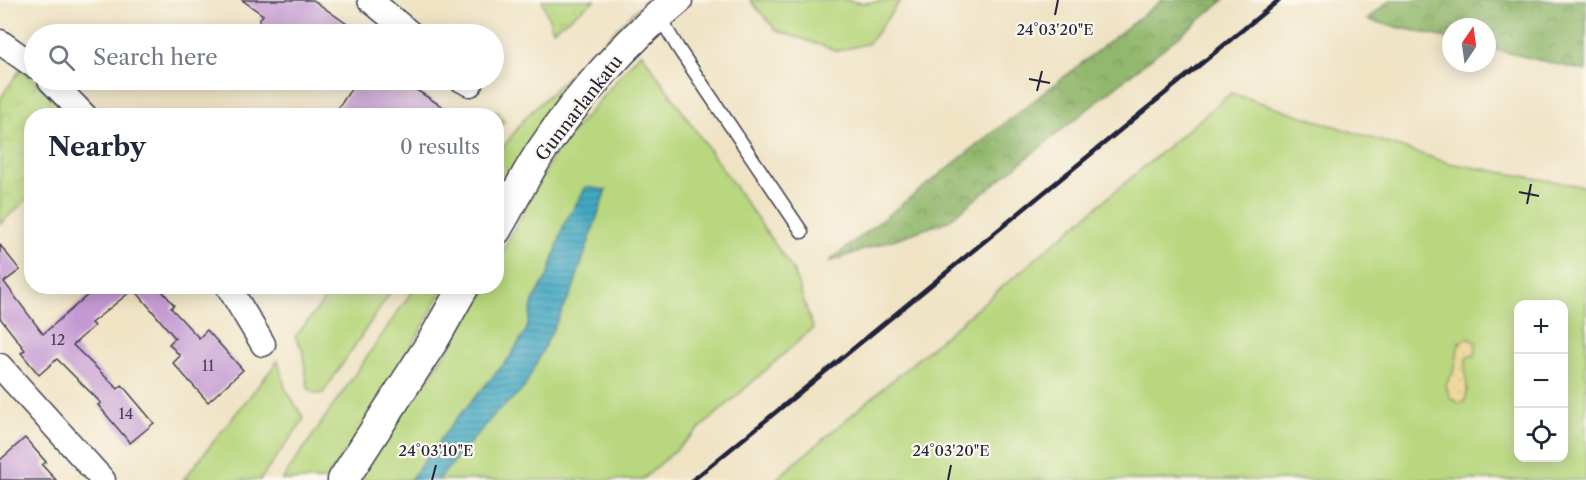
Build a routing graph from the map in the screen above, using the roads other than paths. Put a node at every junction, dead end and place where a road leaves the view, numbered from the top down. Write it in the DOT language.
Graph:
graph roads {
  1 [pos="370,0"];
  2 [pos="668,7"];
  3 [pos="399,24"];
  4 [pos="0,42"];
  5 [pos="24,59"];
  6 [pos="60,90"];
  7 [pos="77,108"];
  8 [pos="504,216"];
  9 [pos="802,232"];
  10 [pos="233,294"];
  11 [pos="459,294"];
  12 [pos="263,344"];
  13 [pos="0,366"];
  14 [pos="103,480"];
  15 [pos="343,480"];
  1 -- 3 [label="street"];
  2 -- 8 [label="street, Gunnarlankatu"];
  2 -- 9 [label="lane"];
  4 -- 5 [label="street"];
  6 -- 7 [label="street"];
  10 -- 12 [label="street"];
  11 -- 15 [label="street"];
  13 -- 14 [label="street"];
}
